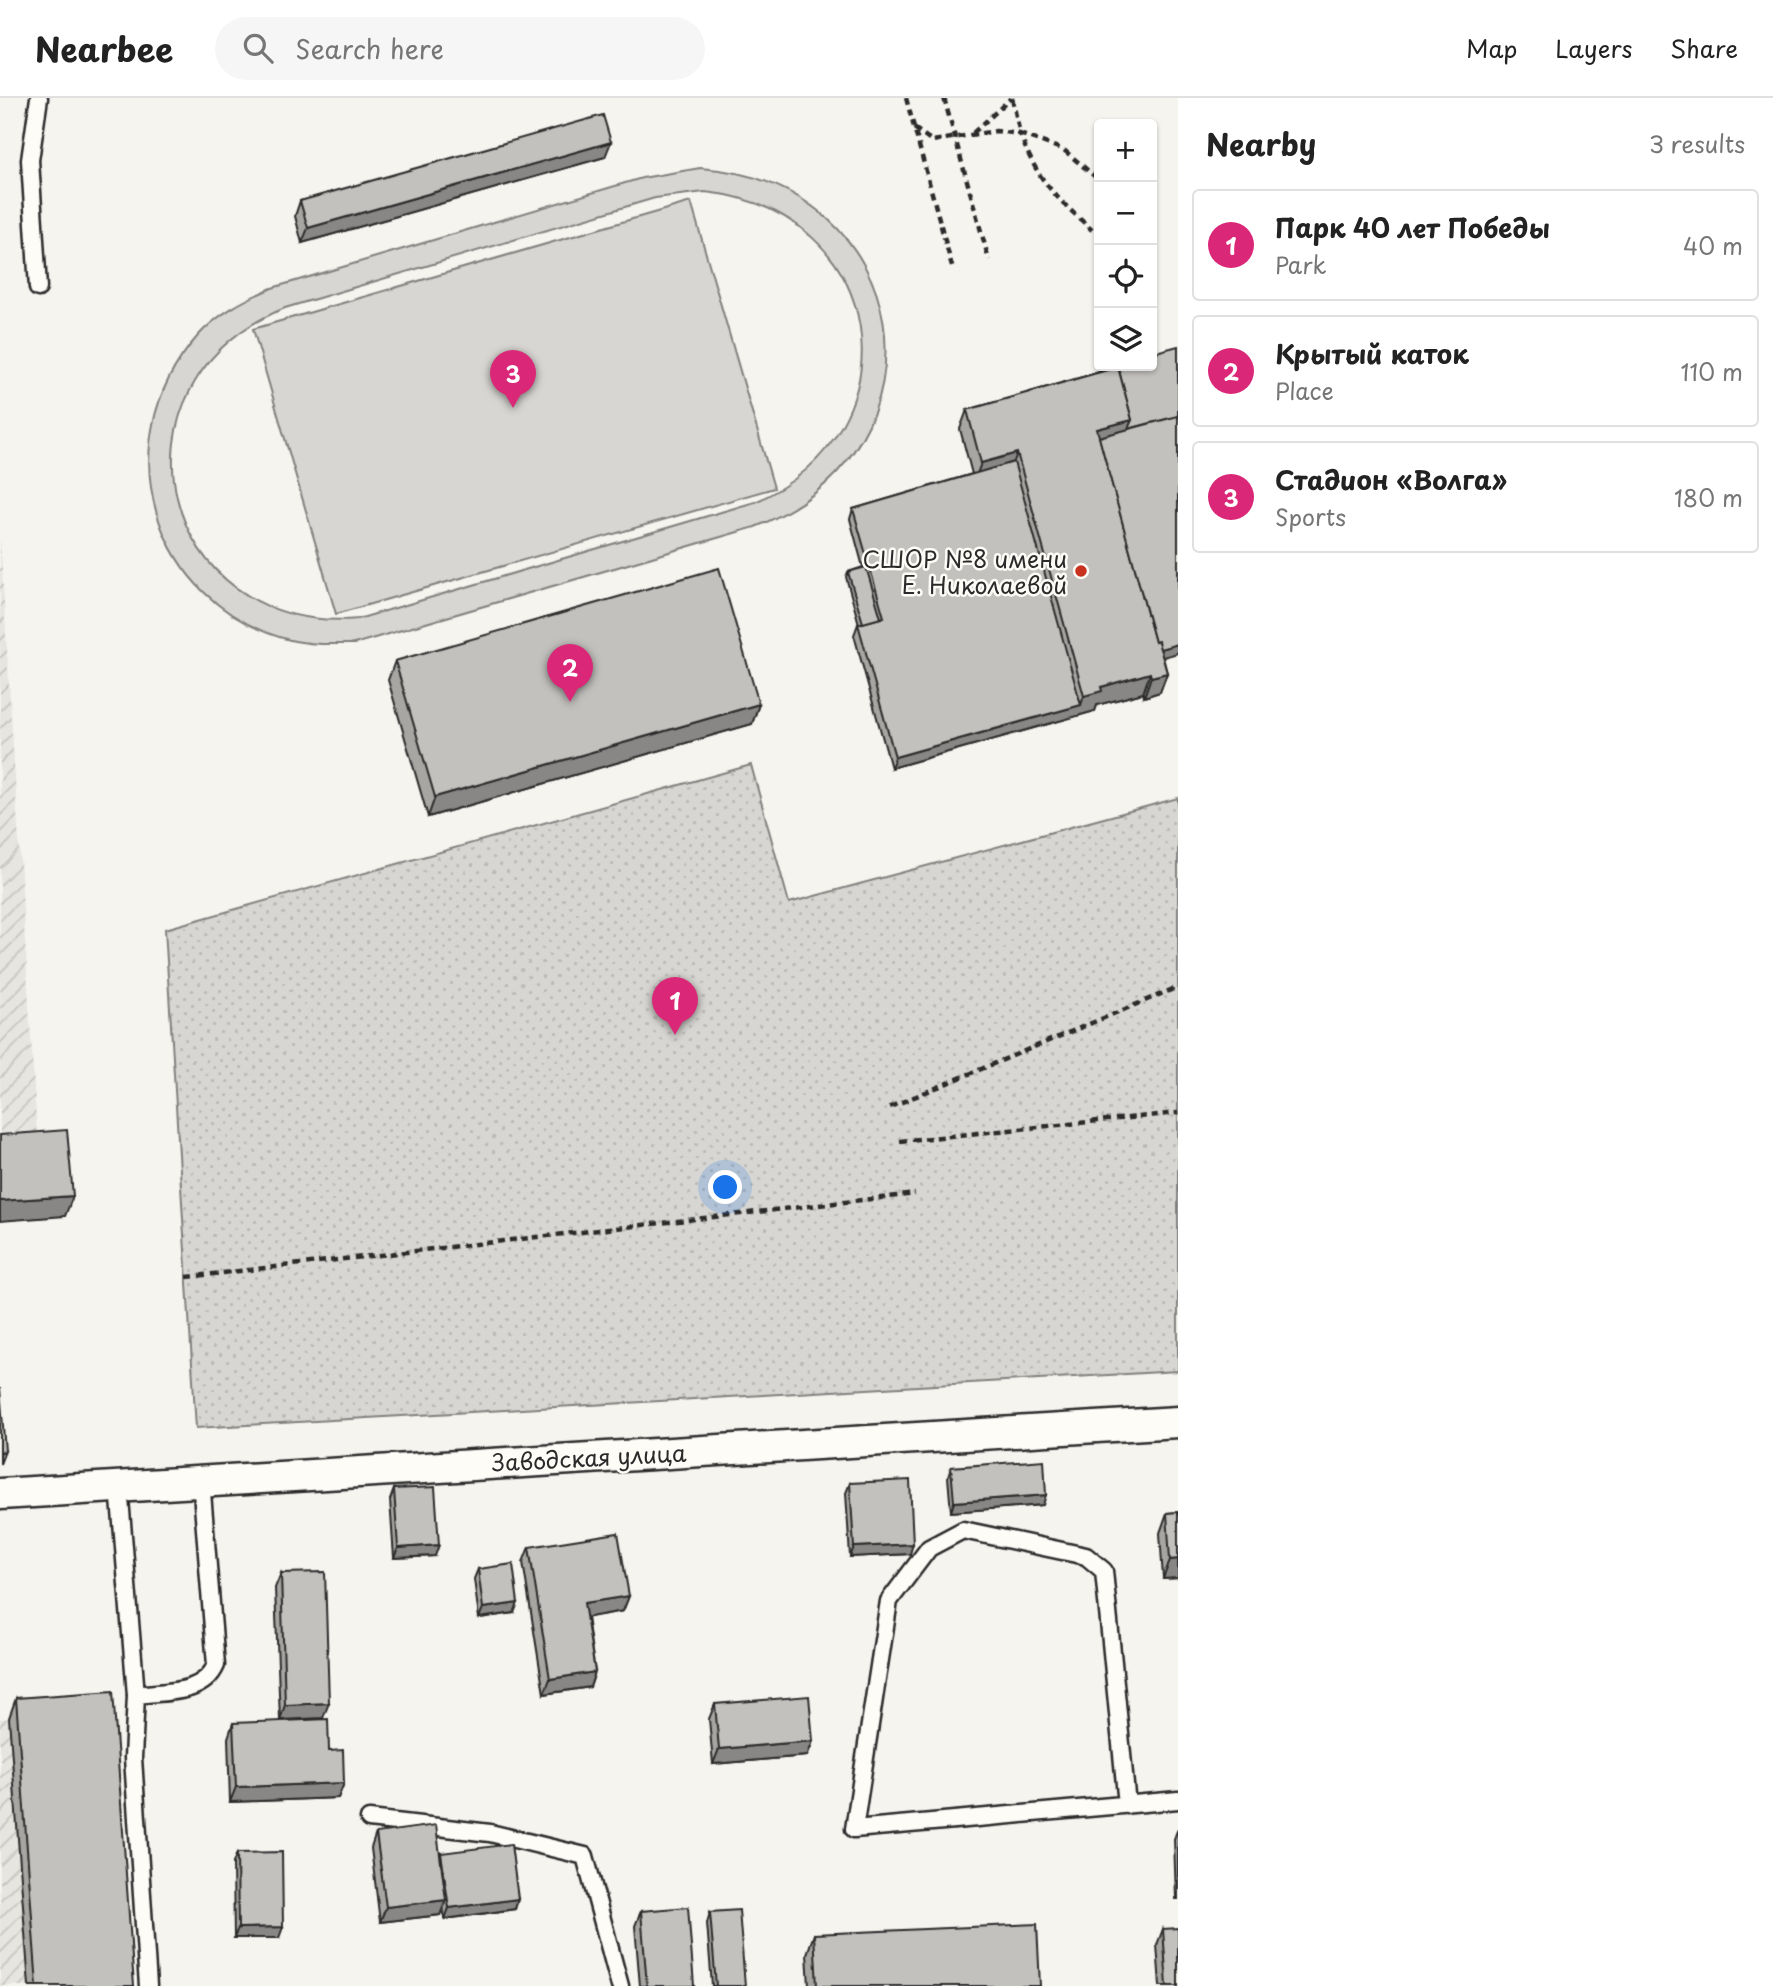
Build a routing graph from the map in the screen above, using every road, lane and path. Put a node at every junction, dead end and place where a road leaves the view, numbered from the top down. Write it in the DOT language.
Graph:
graph roads {
  1 [pos="39,98"];
  2 [pos="906,98"];
  3 [pos="944,98"];
  4 [pos="1012,98"];
  5 [pos="914,128"];
  6 [pos="972,134"];
  7 [pos="1020,134"];
  8 [pos="954,137"];
  9 [pos="1094,176"];
  10 [pos="1092,230"];
  11 [pos="989,260"];
  12 [pos="953,270"];
  13 [pos="38,288"];
  14 [pos="1178,987"];
  15 [pos="890,1107"];
  16 [pos="1178,1112"];
  17 [pos="900,1141"];
  18 [pos="915,1194"];
  19 [pos="187,1277"];
  20 [pos="1178,1422"];
  21 [pos="201,1480"];
  22 [pos="118,1486"];
  23 [pos="0,1494"];
  24 [pos="136,1695"];
  25 [pos="1178,1800"];
  26 [pos="1127,1805"];
  27 [pos="369,1819"];
  28 [pos="148,1986"];
  29 [pos="621,1986"];
  1 -- 13 [label="lane"];
  2 -- 5 [label="path"];
  3 -- 8 [label="path"];
  4 -- 6 [label="path"];
  4 -- 7 [label="path"];
  5 -- 8 [label="path"];
  5 -- 12 [label="path"];
  6 -- 7 [label="path"];
  6 -- 8 [label="path"];
  7 -- 9 [label="path"];
  7 -- 10 [label="path"];
  8 -- 11 [label="path"];
  14 -- 15 [label="path"];
  16 -- 17 [label="path"];
  18 -- 19 [label="path"];
  20 -- 21 [label="street, Заводская улица"];
  21 -- 22 [label="street, Заводская улица"];
  21 -- 24 [label="lane"];
  22 -- 23 [label="street, Заводская улица"];
  22 -- 24 [label="lane"];
  24 -- 28 [label="lane"];
  25 -- 26 [label="lane"];
  26 -- 26 [label="lane"];
  27 -- 29 [label="lane"];
}
